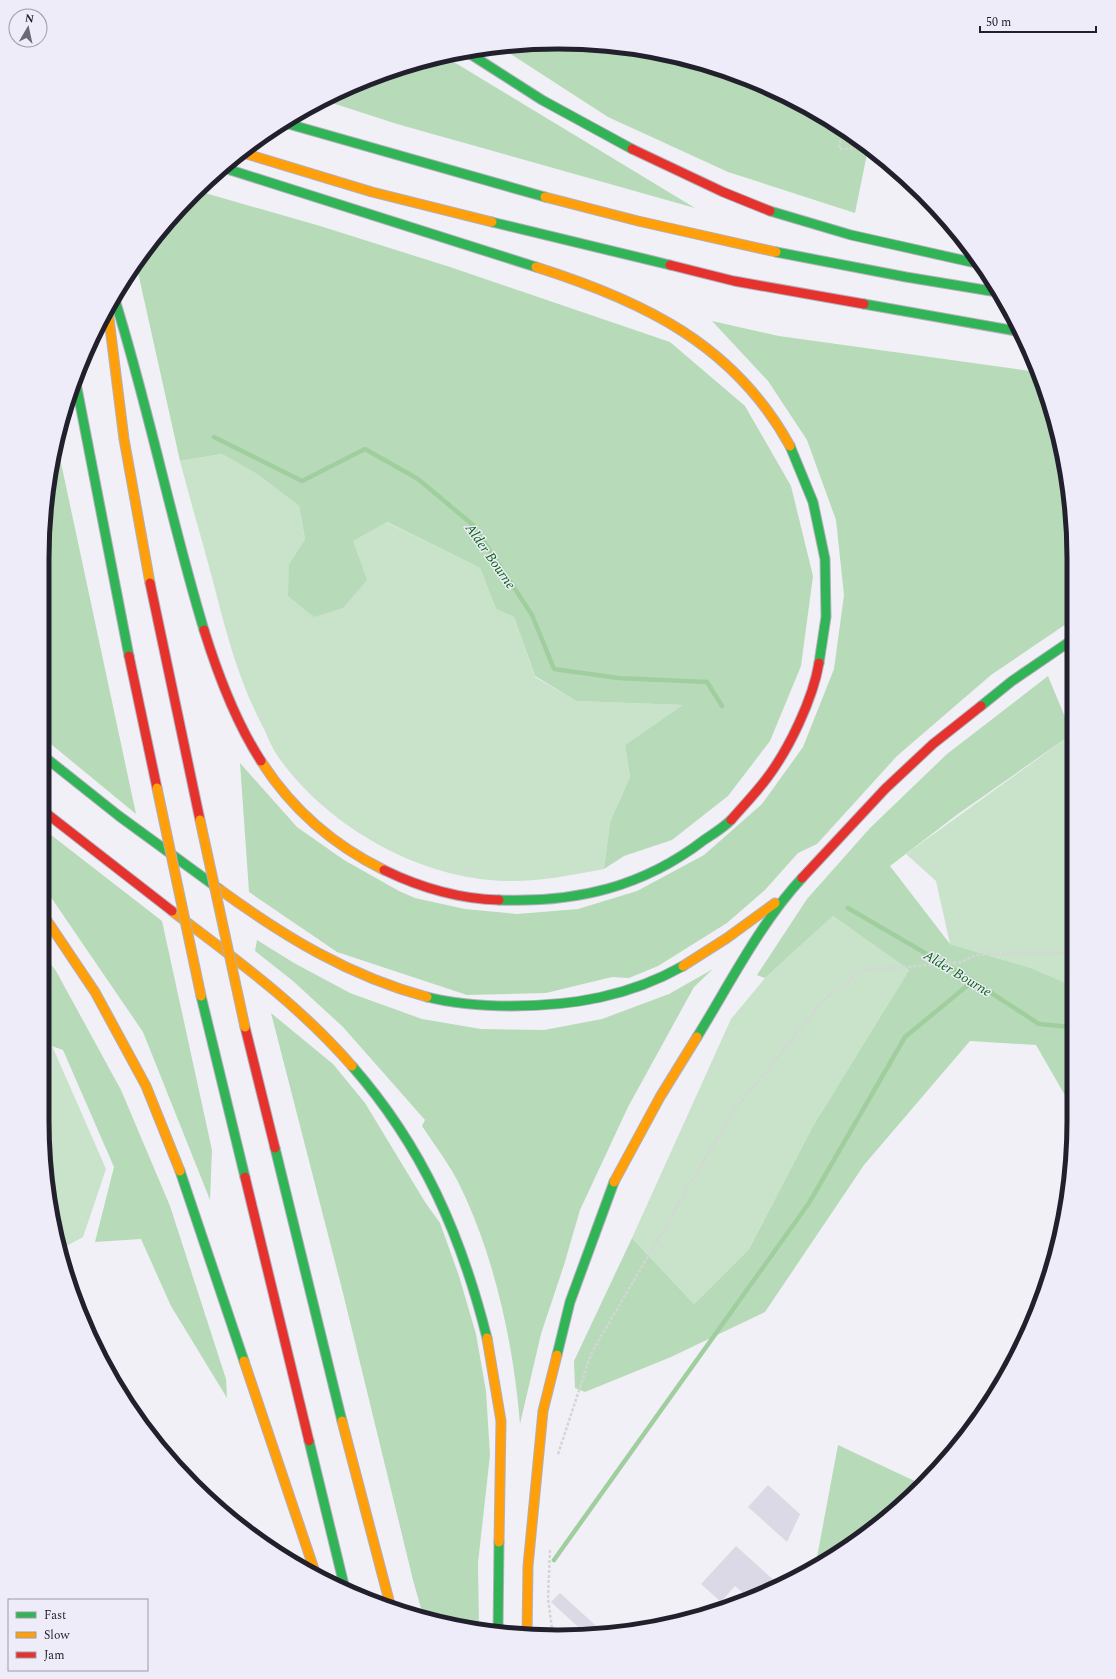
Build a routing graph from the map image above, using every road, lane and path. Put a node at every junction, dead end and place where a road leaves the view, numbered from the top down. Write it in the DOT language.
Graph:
graph roads {
  1 [pos="473,56"];
  2 [pos="291,125"];
  3 [pos="841,135"];
  4 [pos="860,148"];
  5 [pos="248,154"];
  6 [pos="229,170"];
  7 [pos="972,262"];
  8 [pos="991,291"];
  9 [pos="116,304"];
  10 [pos="109,319"];
  11 [pos="1014,330"];
  12 [pos="77,390"];
  13 [pos="1067,643"];
  14 [pos="49,760"];
  15 [pos="49,815"];
  16 [pos="788,893"];
  17 [pos="49,923"];
  18 [pos="1067,953"];
  19 [pos="557,1460"];
  20 [pos="550,1549"];
  21 [pos="315,1568"];
  22 [pos="343,1583"];
  23 [pos="389,1601"];
  24 [pos="498,1627"];
  25 [pos="526,1629"];
  26 [pos="551,1630"];
  1 -- 7 [label="highway"];
  2 -- 8 [label="highway"];
  3 -- 4 [label="path"];
  5 -- 11 [label="highway"];
  6 -- 9 [label="highway"];
  10 -- 23 [label="highway, bridge"];
  12 -- 22 [label="highway, bridge"];
  13 -- 16 [label="highway"];
  14 -- 16 [label="highway"];
  15 -- 24 [label="highway"];
  16 -- 25 [label="highway"];
  17 -- 21 [label="highway"];
  18 -- 19 [label="path"];
  20 -- 26 [label="path"];
}
